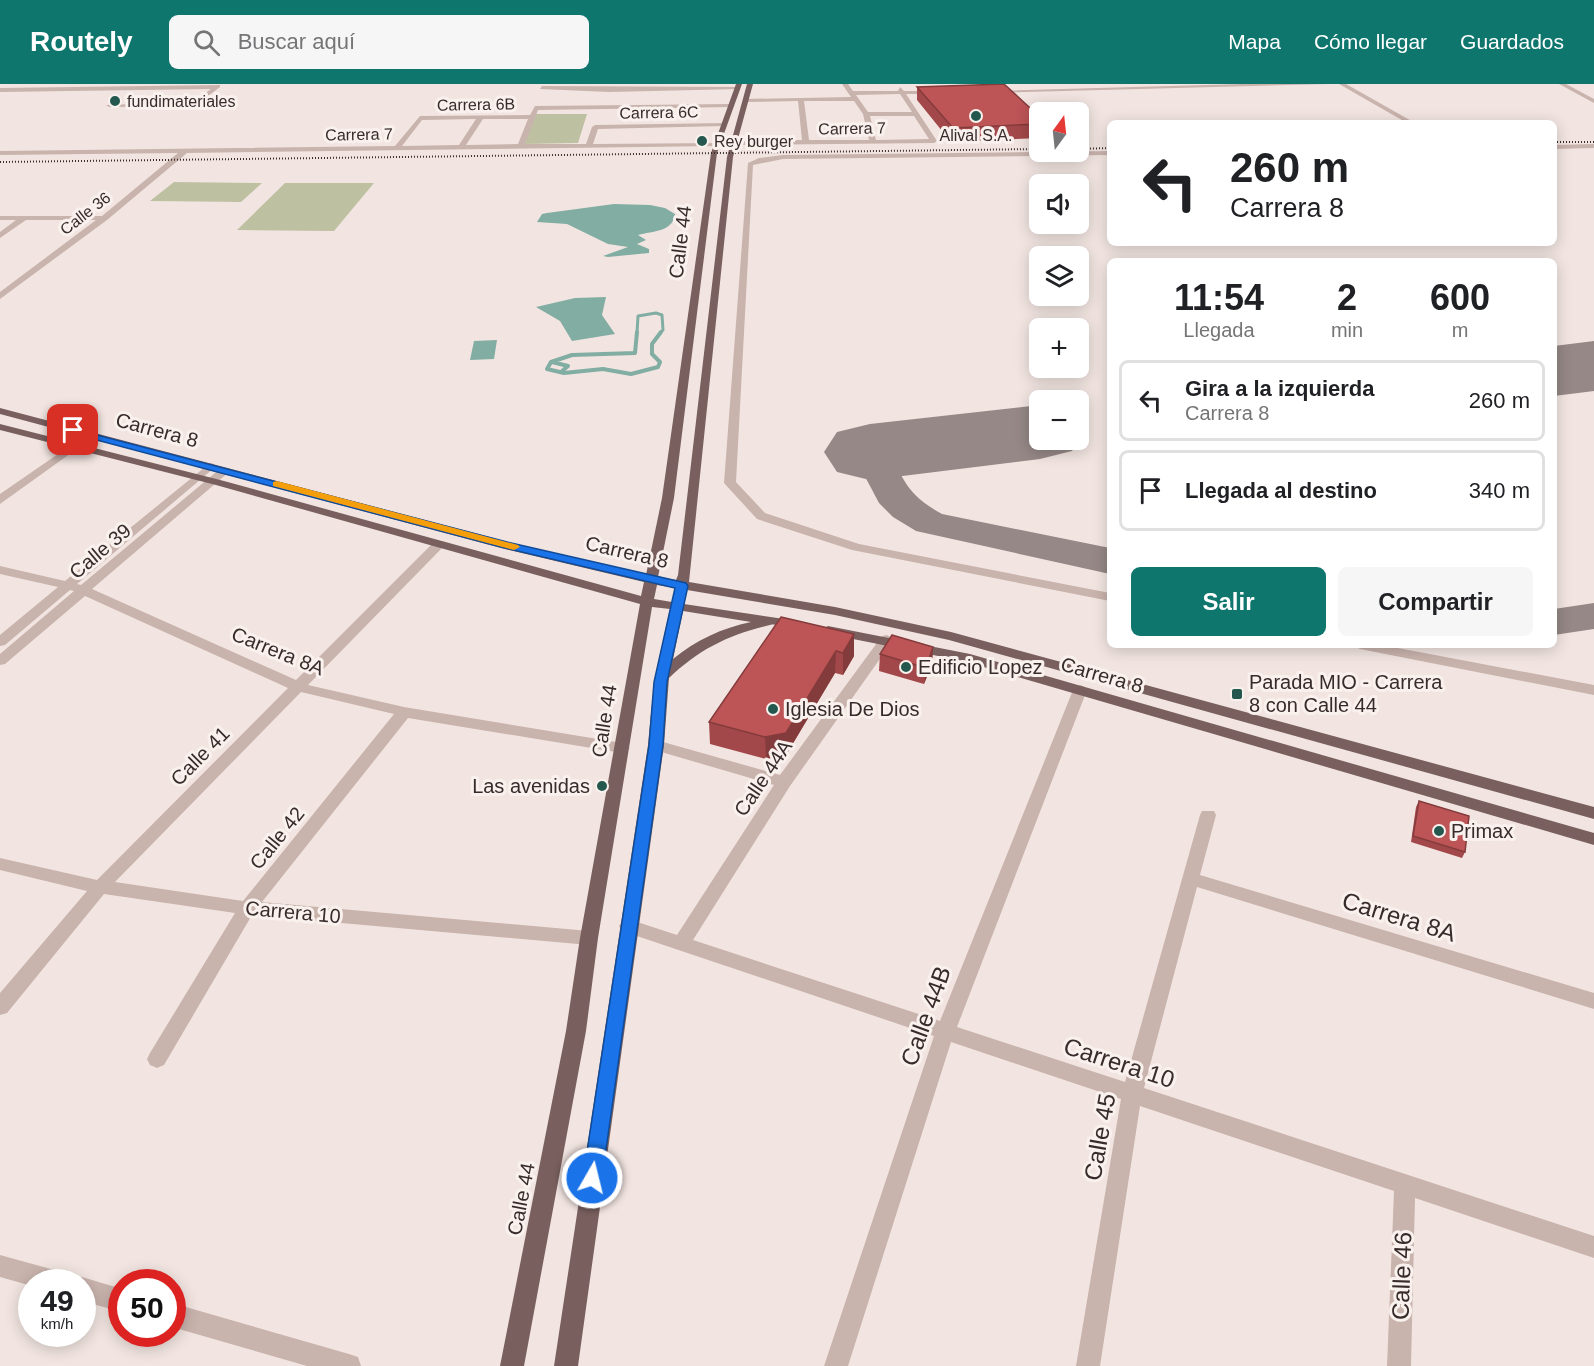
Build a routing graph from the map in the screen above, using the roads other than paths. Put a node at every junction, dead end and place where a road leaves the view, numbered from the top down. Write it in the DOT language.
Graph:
graph roads {
  1 [pos="53,84"];
  2 [pos="614,84"];
  3 [pos="750,84"];
  4 [pos="845,84"];
  5 [pos="896,84"];
  6 [pos="999,84"];
  7 [pos="1328,84"];
  8 [pos="1342,84"];
  9 [pos="1562,84"];
  10 [pos="133,86"];
  11 [pos="218,86"];
  12 [pos="738,86"];
  13 [pos="1170,86"];
  14 [pos="669,87"];
  15 [pos="44,89"];
  16 [pos="0,90"];
  17 [pos="609,90"];
  18 [pos="1005,90"];
  19 [pos="982,91"];
  20 [pos="948,92"];
  21 [pos="903,93"];
  22 [pos="123,94"];
  23 [pos="540,95"];
  24 [pos="854,96"];
  25 [pos="1012,98"];
  26 [pos="116,99"];
  27 [pos="745,100"];
  28 [pos="801,100"];
  29 [pos="1594,101"];
  30 [pos="732,106"];
  31 [pos="866,114"];
  32 [pos="918,114"];
  33 [pos="481,117"];
  34 [pos="531,117"];
  35 [pos="1407,120"];
  36 [pos="724,124"];
  37 [pos="873,141"];
  38 [pos="806,142"];
  39 [pos="733,143"];
  40 [pos="718,144"];
  41 [pos="588,145"];
  42 [pos="462,146"];
  43 [pos="521,146"];
  44 [pos="1594,146"];
  45 [pos="398,147"];
  46 [pos="1557,147"];
  47 [pos="186,150"];
  48 [pos="0,153"];
  49 [pos="1107,153"];
  50 [pos="413,156"];
  51 [pos="176,159"];
  52 [pos="0,161"];
  53 [pos="0,218"];
  54 [pos="24,218"];
  55 [pos="104,219"];
  56 [pos="0,236"];
  57 [pos="0,296"];
  58 [pos="0,411"];
  59 [pos="0,427"];
  60 [pos="74,446"];
  61 [pos="210,466"];
  62 [pos="225,470"];
  63 [pos="196,477"];
  64 [pos="212,481"];
  65 [pos="0,500"];
  66 [pos="439,544"];
  67 [pos="0,570"];
  68 [pos="651,580"];
  69 [pos="68,585"];
  70 [pos="682,586"];
  71 [pos="83,590"];
  72 [pos="1107,596"];
  73 [pos="646,602"];
  74 [pos="678,608"];
  75 [pos="781,622"];
  76 [pos="887,639"];
  77 [pos="0,642"];
  78 [pos="1376,648"];
  79 [pos="0,661"];
  80 [pos="662,677"];
  81 [pos="298,687"];
  82 [pos="1080,690"];
  83 [pos="1594,690"];
  84 [pos="404,712"];
  85 [pos="656,745"];
  86 [pos="622,748"];
  87 [pos="784,782"];
  88 [pos="1594,813"];
  89 [pos="1208,815"];
  90 [pos="1594,839"];
  91 [pos="0,864"];
  92 [pos="1190,878"];
  93 [pos="100,887"];
  94 [pos="247,908"];
  95 [pos="628,926"];
  96 [pos="589,938"];
  97 [pos="681,944"];
  98 [pos="1594,1001"];
  99 [pos="0,1007"];
  100 [pos="945,1032"];
  101 [pos="157,1059"];
  102 [pos="1132,1094"];
  103 [pos="1405,1185"];
  104 [pos="1594,1247"];
  105 [pos="0,1266"];
  106 [pos="18,1271"];
  107 [pos="186,1319"];
  108 [pos="349,1366"];
  109 [pos="512,1366"];
  110 [pos="566,1366"];
  111 [pos="836,1366"];
  112 [pos="1088,1366"];
  113 [pos="1399,1366"];
  1 -- 15 [label="street"];
  2 -- 17 [label="street"];
  3 -- 27 [label="main road, Calle 44"];
  4 -- 24 [label="street"];
  5 -- 21 [label="street"];
  6 -- 18 [label="street"];
  7 -- 13 [label="street"];
  8 -- 35 [label="street"];
  9 -- 29 [label="street"];
  10 -- 11 [label="street"];
  10 -- 15 [label="street"];
  10 -- 22 [label="street"];
  11 -- 26 [label="street"];
  12 -- 14 [label="street"];
  12 -- 30 [label="main road, Calle 44"];
  13 -- 18 [label="street"];
  14 -- 17 [label="street"];
  15 -- 16 [label="street"];
  17 -- 23 [label="street"];
  18 -- 19 [label="street"];
  18 -- 25 [label="street"];
  20 -- 21 [label="street"];
  21 -- 24 [label="street"];
  21 -- 32 [label="street"];
  23 -- 30 [label="street, Carrera 6B"];
  23 -- 34 [label="street"];
  24 -- 28 [label="street"];
  24 -- 31 [label="street"];
  27 -- 28 [label="street"];
  27 -- 39 [label="main road, Calle 44"];
  28 -- 38 [label="street"];
  30 -- 36 [label="main road, Calle 44"];
  31 -- 32 [label="street"];
  31 -- 37 [label="street"];
  32 -- 37 [label="street, Carrera 7"];
  33 -- 34 [label="street, Carrera 6B"];
  33 -- 42 [label="street"];
  33 -- 45 [label="street, Carrera 6B"];
  34 -- 43 [label="street"];
  36 -- 40 [label="main road, Calle 44"];
  36 -- 41 [label="street, Carrera 6C"];
  37 -- 38 [label="street, Carrera 7"];
  38 -- 39 [label="street, Carrera 7"];
  39 -- 70 [label="main road, Calle 44"];
  40 -- 41 [label="street, Carrera 7"];
  40 -- 68 [label="main road, Calle 44"];
  41 -- 43 [label="street, Carrera 7"];
  42 -- 43 [label="street, Carrera 7"];
  42 -- 45 [label="street, Carrera 7"];
  44 -- 46 [label="street"];
  45 -- 47 [label="street, Carrera 7"];
  47 -- 48 [label="street, Carrera 7"];
  47 -- 51 [label="street, Calle 36"];
  49 -- 72 [label="street"];
  50 -- 51 [label="street"];
  51 -- 52 [label="street"];
  51 -- 55 [label="street, Calle 36"];
  53 -- 54 [label="street"];
  54 -- 55 [label="street"];
  54 -- 56 [label="street"];
  55 -- 57 [label="street, Calle 36"];
  58 -- 61 [label="main road, Carrera 8"];
  59 -- 60 [label="main road, Carrera 8"];
  60 -- 63 [label="main road, Carrera 8"];
  60 -- 65 [label="street"];
  61 -- 62 [label="main road, Carrera 8"];
  61 -- 63 [label="street, Calle 39"];
  62 -- 64 [label="street, Calle 39"];
  62 -- 68 [label="main road, Carrera 8"];
  63 -- 64 [label="main road, Carrera 8"];
  63 -- 69 [label="street, Calle 39"];
  64 -- 66 [label="main road, Carrera 8"];
  64 -- 71 [label="street, Calle 39"];
  66 -- 73 [label="main road, Carrera 8"];
  66 -- 81 [label="street, Calle 41"];
  67 -- 69 [label="street, Carrera 8A"];
  68 -- 70 [label="main road, Carrera 8"];
  68 -- 73 [label="main road, Calle 44"];
  69 -- 71 [label="street, Carrera 8A"];
  69 -- 77 [label="street, Calle 39"];
  70 -- 74 [label="main road, Calle 44"];
  70 -- 88 [label="main road, Carrera 8"];
  71 -- 79 [label="street, Calle 39"];
  71 -- 81 [label="street, Carrera 8A"];
  73 -- 74 [label="main road, Carrera 8"];
  73 -- 86 [label="main road, Calle 44"];
  74 -- 75 [label="main road, Carrera 8"];
  74 -- 80 [label="main road, Calle 44"];
  75 -- 76 [label="main road, Carrera 8"];
  75 -- 80 [label="main road"];
  76 -- 82 [label="main road, Carrera 8"];
  76 -- 87 [label="street, Calle 44A"];
  78 -- 83 [label="street"];
  80 -- 85 [label="main road, Calle 44"];
  81 -- 84 [label="street, Carrera 8A"];
  81 -- 93 [label="street, Calle 41"];
  82 -- 90 [label="main road, Carrera 8"];
  82 -- 100 [label="street, Calle 44B"];
  84 -- 86 [label="street, Carrera 8A"];
  84 -- 94 [label="street, Calle 42"];
  85 -- 87 [label="street"];
  85 -- 95 [label="main road, Calle 44"];
  86 -- 96 [label="main road, Calle 44"];
  87 -- 97 [label="street, Calle 44A"];
  89 -- 92 [label="street, Calle 45"];
  91 -- 93 [label="street, Carrera 10"];
  92 -- 98 [label="street, Carrera 8A"];
  92 -- 102 [label="street, Calle 45"];
  93 -- 94 [label="street, Carrera 10"];
  93 -- 99 [label="street, Calle 41"];
  94 -- 96 [label="street, Carrera 10"];
  94 -- 101 [label="street, Calle 42"];
  95 -- 97 [label="street, Carrera 10"];
  95 -- 110 [label="main road, Calle 44"];
  96 -- 109 [label="main road, Calle 44"];
  97 -- 100 [label="street, Carrera 10"];
  100 -- 102 [label="street, Carrera 10"];
  100 -- 111 [label="street, Calle 44B"];
  102 -- 103 [label="street, Carrera 10"];
  102 -- 112 [label="street, Calle 45"];
  103 -- 104 [label="street, Carrera 10"];
  103 -- 113 [label="street, Calle 46"];
  105 -- 106 [label="street"];
  107 -- 108 [label="street"];
}
